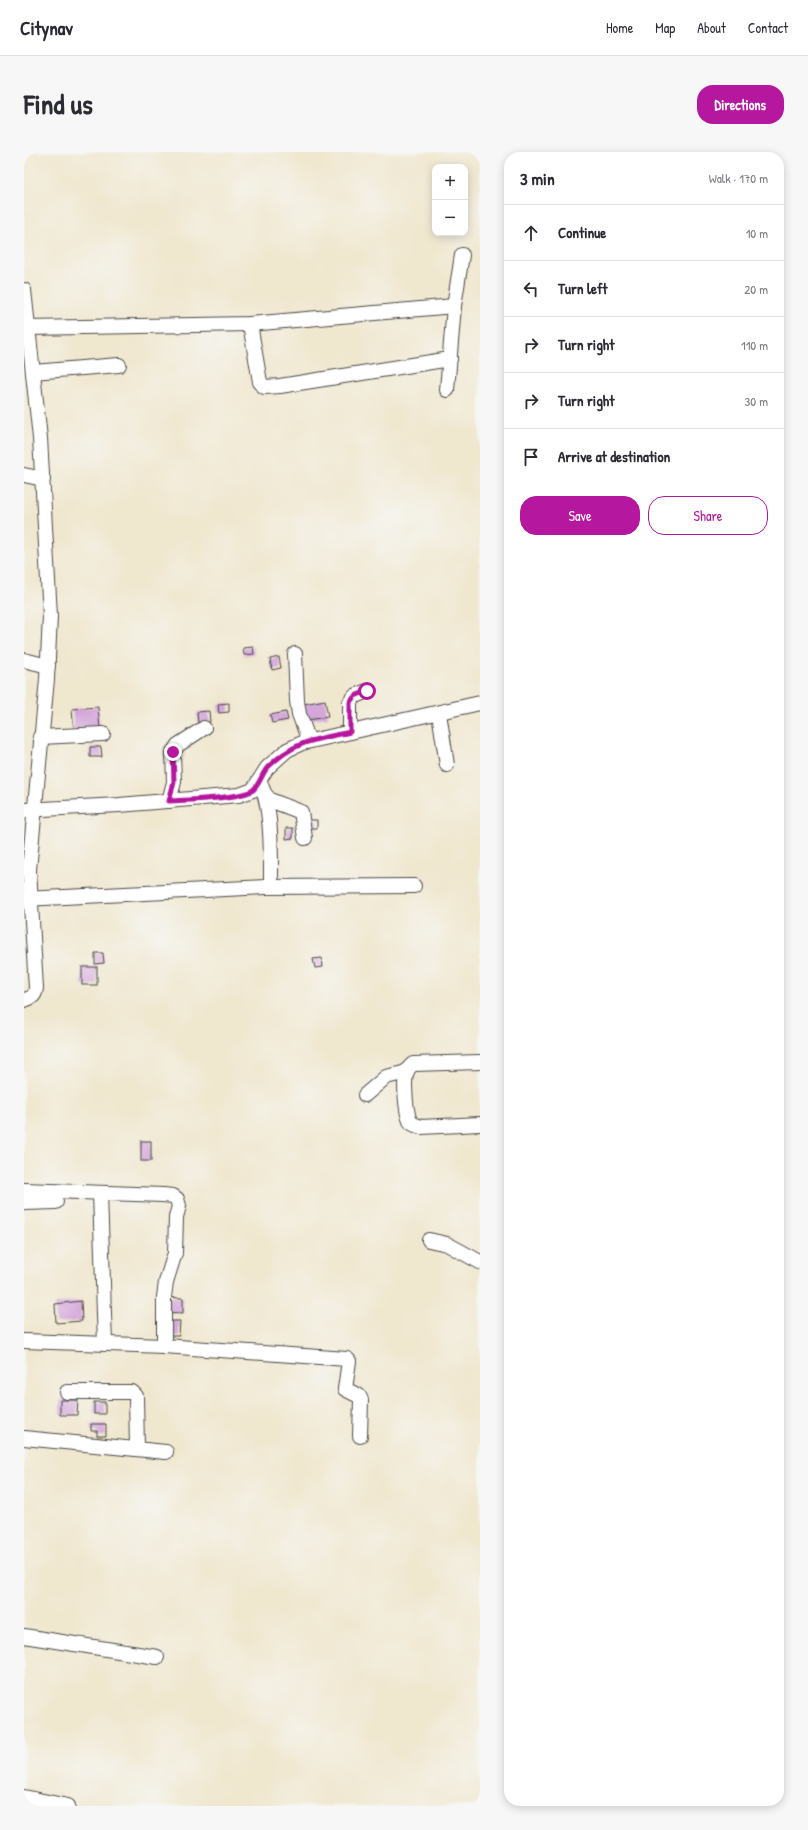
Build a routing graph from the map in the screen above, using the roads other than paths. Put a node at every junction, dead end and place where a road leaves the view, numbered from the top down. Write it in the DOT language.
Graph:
graph roads {
  1 [pos="462,255"];
  2 [pos="24,290"];
  3 [pos="454,306"];
  4 [pos="250,324"];
  5 [pos="28,328"];
  6 [pos="450,359"];
  7 [pos="119,365"];
  8 [pos="33,372"];
  9 [pos="447,390"];
  10 [pos="24,476"];
  11 [pos="43,480"];
  12 [pos="295,654"];
  13 [pos="24,660"];
  14 [pos="48,666"];
  15 [pos="367,691"];
  16 [pos="480,702"];
  17 [pos="439,713"];
  18 [pos="204,728"];
  19 [pos="350,732"];
  20 [pos="103,734"];
  21 [pos="40,737"];
  22 [pos="309,742"];
  23 [pos="447,765"];
  24 [pos="259,781"];
  25 [pos="265,794"];
  26 [pos="169,801"];
  27 [pos="30,810"];
  28 [pos="305,838"];
  29 [pos="414,886"];
  30 [pos="266,887"];
  31 [pos="27,899"];
  32 [pos="24,1000"];
  33 [pos="480,1062"];
  34 [pos="406,1072"];
  35 [pos="365,1095"];
  36 [pos="480,1124"];
  37 [pos="24,1190"];
  38 [pos="100,1193"];
  39 [pos="56,1202"];
  40 [pos="24,1203"];
  41 [pos="429,1240"];
  42 [pos="480,1262"];
  43 [pos="24,1341"];
  44 [pos="105,1344"];
  45 [pos="164,1346"];
  46 [pos="67,1392"];
  47 [pos="360,1436"];
  48 [pos="24,1438"];
  49 [pos="137,1449"];
  50 [pos="166,1452"];
  51 [pos="24,1636"];
  52 [pos="157,1657"];
  53 [pos="24,1797"];
  54 [pos="68,1806"];
  1 -- 3 [label="street"];
  2 -- 5 [label="street"];
  3 -- 4 [label="street"];
  3 -- 6 [label="street"];
  4 -- 5 [label="street"];
  4 -- 6 [label="street"];
  5 -- 8 [label="street"];
  6 -- 9 [label="street"];
  7 -- 8 [label="street"];
  8 -- 11 [label="street"];
  10 -- 11 [label="street"];
  11 -- 14 [label="street"];
  12 -- 22 [label="street"];
  13 -- 14 [label="street"];
  14 -- 21 [label="street"];
  15 -- 19 [label="street"];
  16 -- 17 [label="street"];
  17 -- 19 [label="street"];
  17 -- 23 [label="street"];
  18 -- 26 [label="street"];
  19 -- 22 [label="street"];
  20 -- 21 [label="street"];
  21 -- 27 [label="street"];
  22 -- 24 [label="street"];
  24 -- 25 [label="street"];
  24 -- 26 [label="street"];
  25 -- 28 [label="street"];
  25 -- 30 [label="street"];
  26 -- 27 [label="street"];
  27 -- 31 [label="street"];
  29 -- 30 [label="street"];
  30 -- 31 [label="street"];
  31 -- 32 [label="street"];
  33 -- 34 [label="street"];
  34 -- 35 [label="street"];
  34 -- 36 [label="street"];
  37 -- 38 [label="street"];
  38 -- 44 [label="street"];
  38 -- 45 [label="street"];
  39 -- 40 [label="street"];
  41 -- 42 [label="street"];
  43 -- 44 [label="street"];
  44 -- 45 [label="street"];
  45 -- 47 [label="street"];
  46 -- 49 [label="street"];
  48 -- 49 [label="street"];
  49 -- 50 [label="street"];
  51 -- 52 [label="street"];
  53 -- 54 [label="street"];
}
